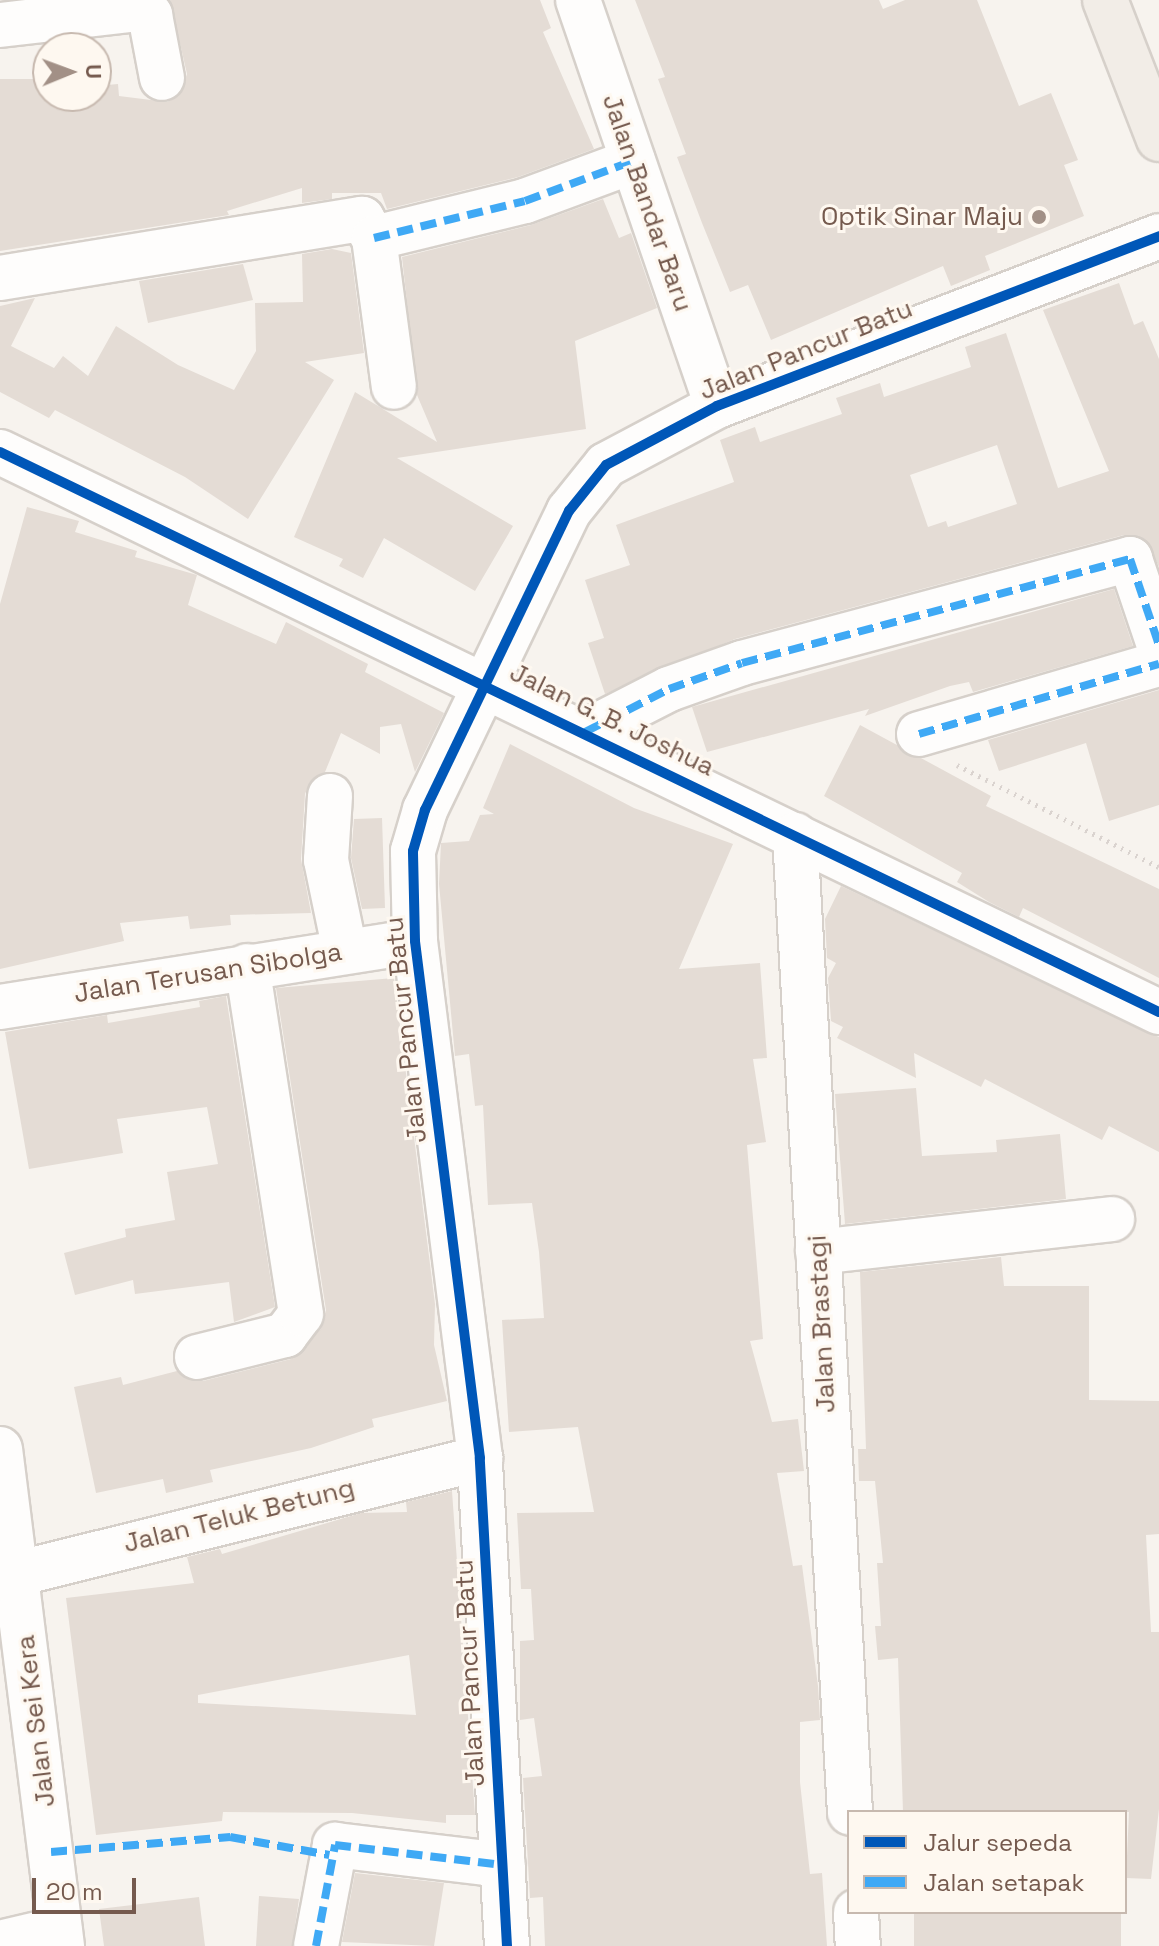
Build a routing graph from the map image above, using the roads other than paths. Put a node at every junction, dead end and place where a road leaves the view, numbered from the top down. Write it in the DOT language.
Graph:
graph roads {
  1 [pos="578,0"];
  2 [pos="1105,0"];
  3 [pos="0,25"];
  4 [pos="162,78"];
  5 [pos="1159,139"];
  6 [pos="633,161"];
  7 [pos="1159,236"];
  8 [pos="374,238"];
  9 [pos="0,278"];
  10 [pos="394,387"];
  11 [pos="717,406"];
  12 [pos="0,452"];
  13 [pos="1159,645"];
  14 [pos="1159,664"];
  15 [pos="490,685"];
  16 [pos="585,732"];
  17 [pos="919,734"];
  18 [pos="330,796"];
  19 [pos="795,835"];
  20 [pos="415,941"];
  21 [pos="345,951"];
  22 [pos="247,966"];
  23 [pos="0,1007"];
  24 [pos="1159,1012"];
  25 [pos="1112,1219"];
  26 [pos="818,1252"];
  27 [pos="197,1357"];
  28 [pos="0,1449"];
  29 [pos="480,1458"];
  30 [pos="9,1576"];
  31 [pos="850,1810"];
  32 [pos="503,1865"];
  33 [pos="856,1914"];
  34 [pos="60,1938"];
  35 [pos="0,1943"];
  36 [pos="316,1946"];
  37 [pos="507,1946"];
  38 [pos="858,1946"];
  1 -- 6 [label="street, Jalan Bandar Baru"];
  2 -- 5 [label="main road"];
  3 -- 4 [label="street"];
  6 -- 8 [label="street"];
  6 -- 11 [label="street, Jalan Bandar Baru"];
  7 -- 11 [label="street, Jalan Pancur Batu"];
  8 -- 9 [label="street"];
  8 -- 10 [label="street"];
  11 -- 15 [label="street, Jalan Pancur Batu"];
  12 -- 15 [label="street, Jalan G. B. Joshua"];
  13 -- 16 [label="street"];
  14 -- 17 [label="street"];
  15 -- 16 [label="street, Jalan G. B. Joshua"];
  15 -- 20 [label="street, Jalan Pancur Batu"];
  16 -- 19 [label="street, Jalan G. B. Joshua"];
  18 -- 21 [label="street"];
  19 -- 24 [label="street, Jalan G. B. Joshua"];
  19 -- 26 [label="street, Jalan Brastagi"];
  20 -- 21 [label="street, Jalan Terusan Sibolga"];
  20 -- 29 [label="street, Jalan Pancur Batu"];
  21 -- 22 [label="street, Jalan Terusan Sibolga"];
  22 -- 23 [label="street, Jalan Terusan Sibolga"];
  22 -- 27 [label="street"];
  25 -- 26 [label="street"];
  26 -- 31 [label="street, Jalan Brastagi"];
  28 -- 30 [label="street, Jalan Sei Kera"];
  29 -- 30 [label="street, Jalan Teluk Betung"];
  29 -- 32 [label="street, Jalan Pancur Batu"];
  30 -- 34 [label="street, Jalan Sei Kera"];
  32 -- 36 [label="street"];
  32 -- 37 [label="street, Jalan Pancur Batu"];
  33 -- 38 [label="street"];
  34 -- 35 [label="street"];
}
